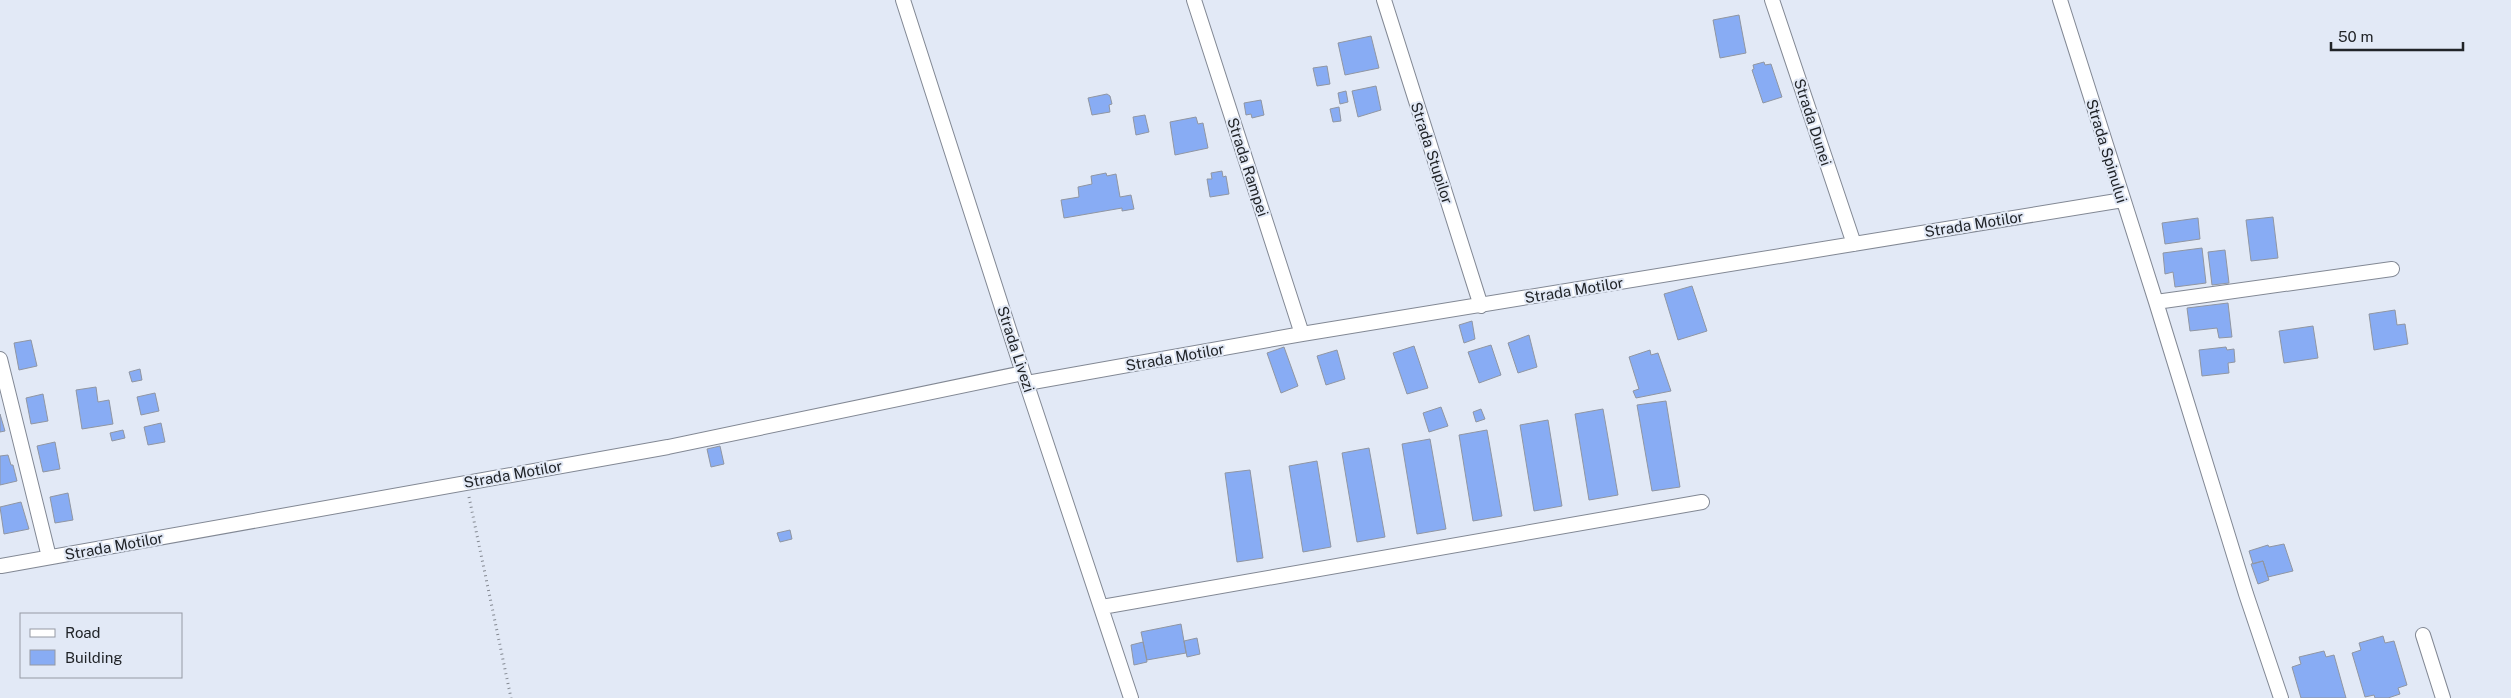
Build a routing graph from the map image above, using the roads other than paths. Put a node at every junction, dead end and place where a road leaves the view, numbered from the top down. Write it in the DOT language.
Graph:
graph roads {
  1 [pos="903,0"];
  2 [pos="1194,0"];
  3 [pos="1384,0"];
  4 [pos="1772,0"];
  5 [pos="2060,0"];
  6 [pos="2122,200"];
  7 [pos="1854,244"];
  8 [pos="2392,269"];
  9 [pos="2156,302"];
  10 [pos="1480,306"];
  11 [pos="1302,334"];
  12 [pos="0,359"];
  13 [pos="1025,378"];
  14 [pos="1702,502"];
  15 [pos="49,558"];
  16 [pos="1,566"];
  17 [pos="1102,607"];
  18 [pos="2423,635"];
  19 [pos="1131,698"];
  20 [pos="2281,698"];
  21 [pos="2443,698"];
  1 -- 13 [label="street, Strada Livezi"];
  2 -- 11 [label="street, Strada Rampei"];
  3 -- 10 [label="street, Strada Stupilor"];
  4 -- 7 [label="street, Strada Dunei"];
  5 -- 6 [label="street, Strada Spinului"];
  6 -- 7 [label="street, Strada Motilor"];
  6 -- 9 [label="street, Strada Spinului"];
  7 -- 10 [label="street, Strada Motilor"];
  8 -- 9 [label="street"];
  9 -- 20 [label="street, Strada Spinului"];
  10 -- 11 [label="street, Strada Motilor"];
  11 -- 13 [label="street, Strada Motilor"];
  12 -- 15 [label="street"];
  13 -- 15 [label="street, Strada Motilor"];
  13 -- 17 [label="street, Strada Livezi"];
  14 -- 17 [label="street"];
  15 -- 16 [label="street, Strada Motilor"];
  17 -- 19 [label="street, Strada Livezi"];
  18 -- 21 [label="street"];
}
